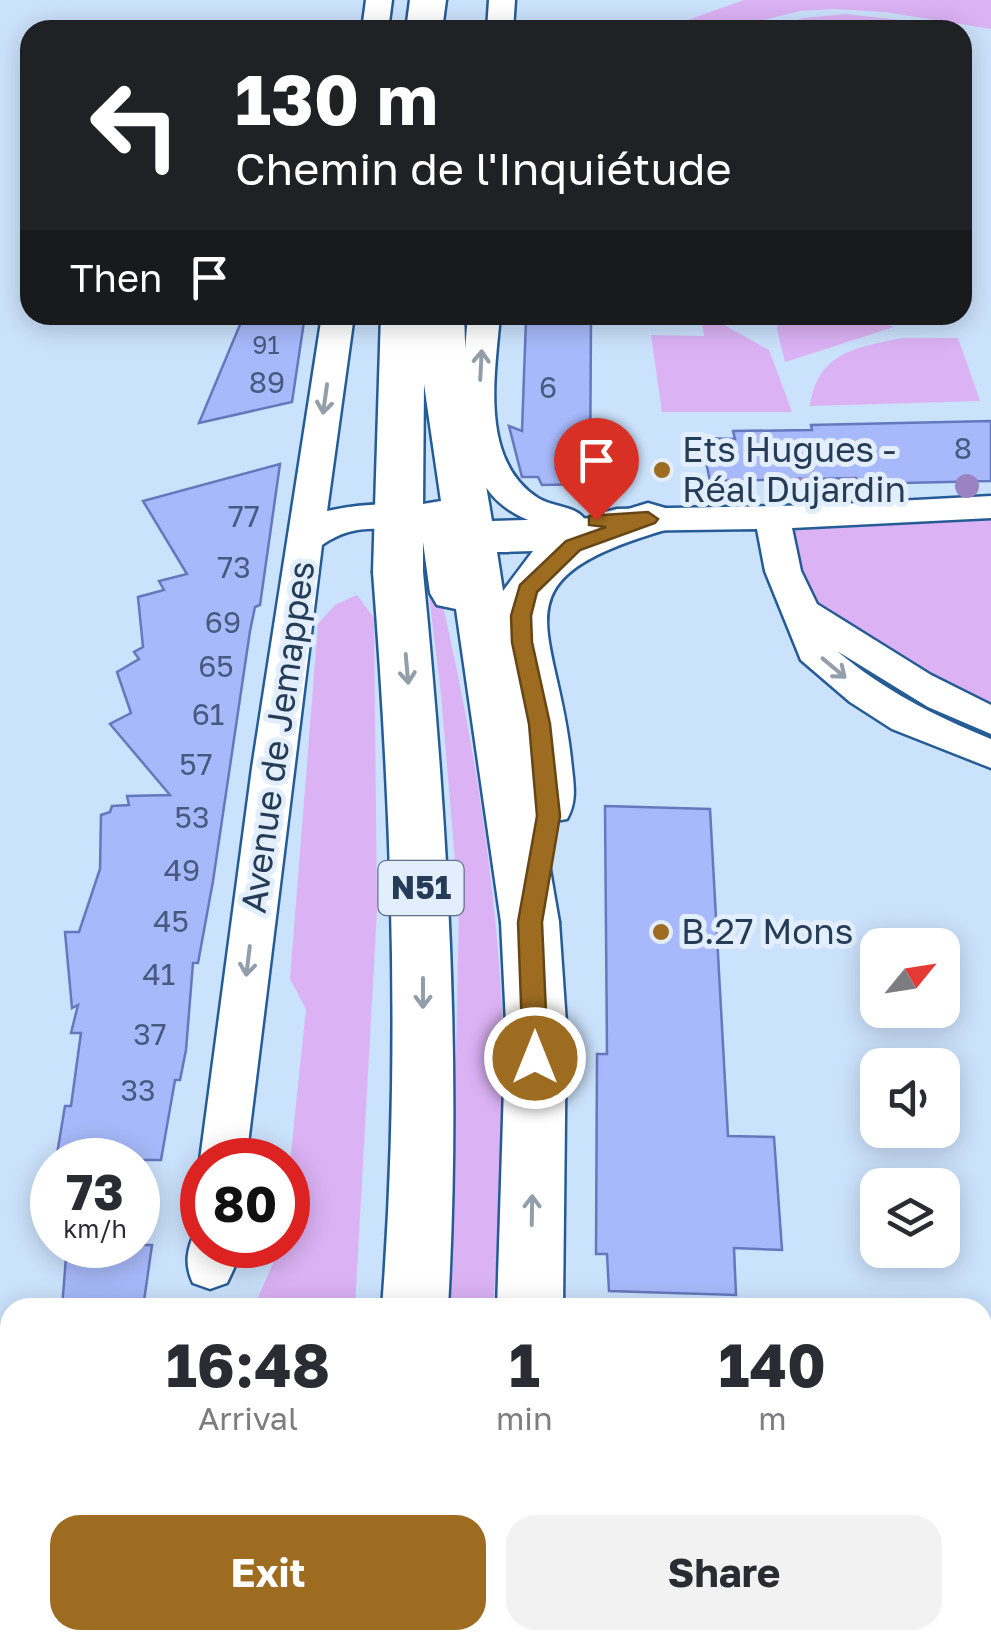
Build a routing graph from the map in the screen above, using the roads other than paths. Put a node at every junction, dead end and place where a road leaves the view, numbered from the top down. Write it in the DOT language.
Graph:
graph roads {
  1 [pos="337,325"];
  2 [pos="416,325"];
  3 [pos="483,325"];
  4 [pos="477,424"];
  5 [pos="313,483"];
  6 [pos="991,507"];
  7 [pos="772,517"];
  8 [pos="342,519"];
  9 [pos="606,524"];
  10 [pos="430,534"];
  11 [pos="305,540"];
  12 [pos="802,612"];
  13 [pos="991,720"];
  14 [pos="991,754"];
  15 [pos="530,922"];
  16 [pos="227,1138"];
  17 [pos="417,1298"];
  18 [pos="530,1298"];
  1 -- 5 [label="street, Avenue de Jemappes, one-way"];
  2 -- 10 [label="main road"];
  4 -- 3 [label="street, one-way"];
  4 -- 9 [label="street"];
  4 -- 10 [label="street"];
  5 -- 8 [label="street"];
  5 -- 11 [label="street, Avenue de Jemappes"];
  6 -- 7 [label="street"];
  7 -- 9 [label="street"];
  7 -- 12 [label="street"];
  8 -- 10 [label="street"];
  8 -- 11 [label="street"];
  9 -- 10 [label="main road"];
  9 -- 15 [label="main road"];
  10 -- 15 [label="main road"];
  10 -- 17 [label="main road, N51, one-way"];
  11 -- 16 [label="street, Avenue de Jemappes, one-way"];
  12 -- 13 [label="street"];
  12 -- 14 [label="street, one-way"];
  18 -- 15 [label="main road, one-way"];
}
